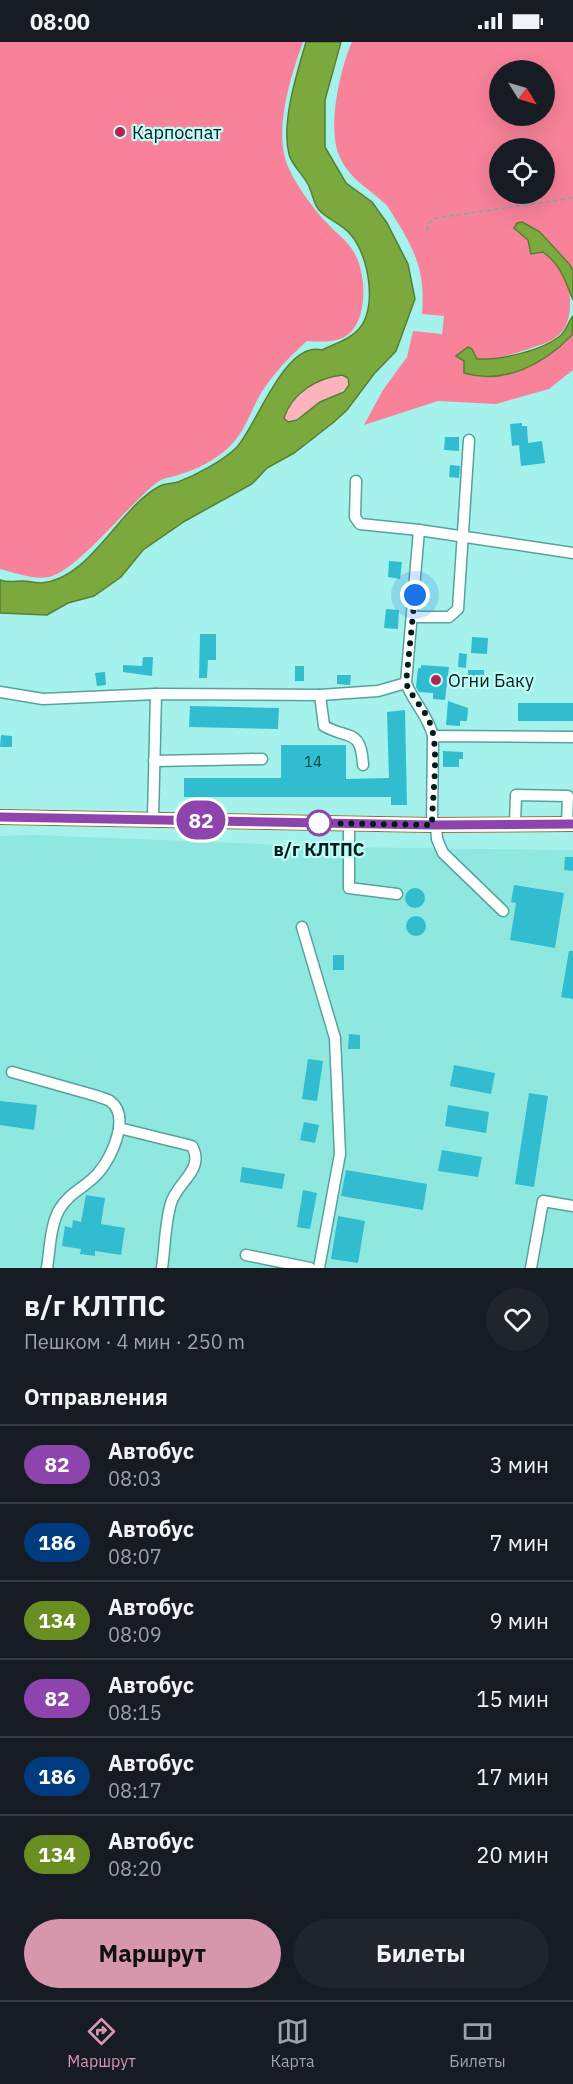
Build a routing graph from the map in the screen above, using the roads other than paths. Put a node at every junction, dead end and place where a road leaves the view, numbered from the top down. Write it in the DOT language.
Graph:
graph roads {
  1 [pos="469,440"];
  2 [pos="356,481"];
  3 [pos="419,530"];
  4 [pos="462,538"];
  5 [pos="573,553"];
  6 [pos="414,617"];
  7 [pos="406,683"];
  8 [pos="0,692"];
  9 [pos="156,694"];
  10 [pos="320,695"];
  11 [pos="434,736"];
  12 [pos="573,737"];
  13 [pos="262,759"];
  14 [pos="154,761"];
  15 [pos="363,765"];
  16 [pos="0,817"];
  17 [pos="153,819"];
  18 [pos="349,823"];
  19 [pos="515,824"];
  20 [pos="570,824"];
  21 [pos="434,825"];
  22 [pos="397,894"];
  23 [pos="503,911"];
  24 [pos="302,927"];
  25 [pos="12,1072"];
  26 [pos="119,1128"];
  27 [pos="573,1206"];
  28 [pos="246,1255"];
  29 [pos="47,1268"];
  30 [pos="162,1268"];
  31 [pos="310,1268"];
  32 [pos="319,1268"];
  33 [pos="531,1268"];
  1 -- 4 [label="lane"];
  2 -- 3 [label="lane"];
  3 -- 4 [label="lane"];
  3 -- 6 [label="lane"];
  4 -- 5 [label="lane"];
  4 -- 6 [label="lane"];
  6 -- 7 [label="lane"];
  7 -- 10 [label="lane"];
  7 -- 11 [label="lane"];
  8 -- 9 [label="lane"];
  9 -- 10 [label="lane"];
  9 -- 14 [label="lane"];
  10 -- 15 [label="lane"];
  11 -- 12 [label="lane"];
  11 -- 21 [label="lane"];
  13 -- 14 [label="lane"];
  14 -- 17 [label="lane"];
  16 -- 17 [label="main road"];
  17 -- 18 [label="main road"];
  18 -- 21 [label="main road"];
  18 -- 22 [label="lane"];
  19 -- 20 [label="main road"];
  19 -- 20 [label="lane"];
  19 -- 21 [label="main road"];
  21 -- 23 [label="lane"];
  24 -- 32 [label="lane"];
  25 -- 26 [label="lane"];
  26 -- 29 [label="lane"];
  26 -- 30 [label="lane"];
  27 -- 33 [label="lane"];
  28 -- 31 [label="lane"];
}
